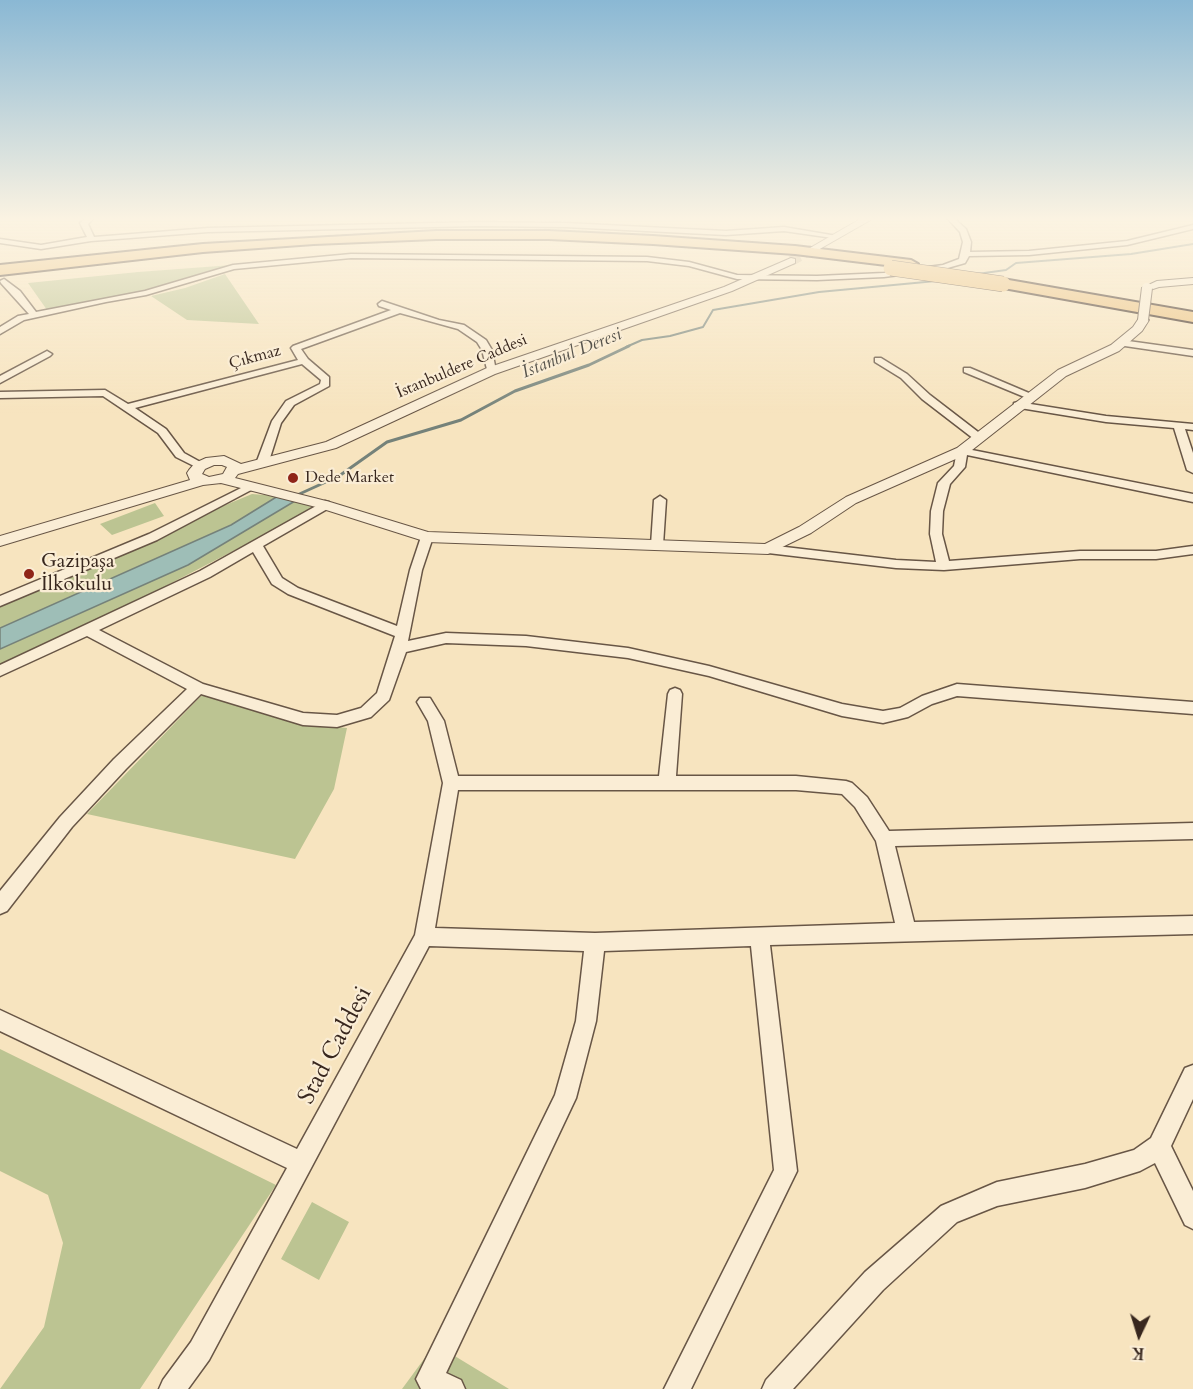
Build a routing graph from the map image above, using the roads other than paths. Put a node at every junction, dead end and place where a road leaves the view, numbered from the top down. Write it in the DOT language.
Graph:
graph roads {
  1 [pos="7,283"];
  2 [pos="180,283"];
  3 [pos="741,283"];
  4 [pos="1019,283"];
  5 [pos="1021,283"];
  6 [pos="1171,283"];
  7 [pos="12,288"];
  8 [pos="0,290"];
  9 [pos="382,304"];
  10 [pos="399,310"];
  11 [pos="1193,310"];
  12 [pos="34,315"];
  13 [pos="1193,317"];
  14 [pos="0,331"];
  15 [pos="1121,343"];
  16 [pos="1193,353"];
  17 [pos="47,354"];
  18 [pos="18,359"];
  19 [pos="878,360"];
  20 [pos="304,361"];
  21 [pos="0,369"];
  22 [pos="967,370"];
  23 [pos="490,371"];
  24 [pos="0,380"];
  25 [pos="0,395"];
  26 [pos="1031,396"];
  27 [pos="1018,405"];
  28 [pos="127,407"];
  29 [pos="1179,427"];
  30 [pos="1193,427"];
  31 [pos="978,438"];
  32 [pos="962,451"];
  33 [pos="284,457"];
  34 [pos="263,461"];
  35 [pos="202,470"];
  36 [pos="1193,470"];
  37 [pos="230,471"];
  38 [pos="256,486"];
  39 [pos="1193,498"];
  40 [pos="660,500"];
  41 [pos="325,505"];
  42 [pos="427,537"];
  43 [pos="0,541"];
  44 [pos="256,545"];
  45 [pos="657,545"];
  46 [pos="768,549"];
  47 [pos="1193,550"];
  48 [pos="944,566"];
  49 [pos="0,602"];
  50 [pos="87,630"];
  51 [pos="401,641"];
  52 [pos="0,671"];
  53 [pos="198,688"];
  54 [pos="675,694"];
  55 [pos="425,702"];
  56 [pos="1193,708"];
  57 [pos="451,783"];
  58 [pos="667,783"];
  59 [pos="1193,831"];
  60 [pos="884,839"];
  61 [pos="0,905"];
  62 [pos="1193,925"];
  63 [pos="907,932"];
  64 [pos="424,937"];
  65 [pos="760,938"];
  66 [pos="595,942"];
  67 [pos="0,1020"];
  68 [pos="1193,1076"];
  69 [pos="1159,1146"];
  70 [pos="301,1163"];
  71 [pos="1193,1217"];
  72 [pos="172,1389"];
  73 [pos="452,1389"];
  74 [pos="676,1389"];
  75 [pos="775,1389"];
  1 -- 7 [label="street"];
  2 -- 12 [label="street"];
  3 -- 23 [label="street, İstanbuldere Caddesi"];
  4 -- 13 [label="highway"];
  5 -- 11 [label="highway"];
  6 -- 15 [label="street, bridge"];
  7 -- 8 [label="street"];
  7 -- 12 [label="street"];
  9 -- 10 [label="street"];
  10 -- 20 [label="street, Çıkmaz"];
  10 -- 23 [label="street"];
  12 -- 14 [label="street"];
  15 -- 16 [label="street"];
  15 -- 26 [label="street"];
  17 -- 24 [label="street"];
  18 -- 21 [label="street"];
  19 -- 31 [label="street"];
  20 -- 28 [label="street, Çıkmaz"];
  20 -- 34 [label="street"];
  22 -- 26 [label="street"];
  23 -- 33 [label="street, İstanbuldere Caddesi"];
  25 -- 28 [label="street"];
  26 -- 27 [label="street"];
  27 -- 29 [label="street"];
  27 -- 31 [label="street"];
  28 -- 35 [label="street"];
  29 -- 30 [label="street"];
  29 -- 36 [label="street"];
  31 -- 32 [label="street"];
  32 -- 39 [label="street"];
  32 -- 46 [label="street"];
  32 -- 48 [label="street"];
  33 -- 34 [label="street, İstanbuldere Caddesi"];
  33 -- 37 [label="street, İstanbuldere Caddesi"];
  33 -- 38 [label="street, İstanbuldere Caddesi"];
  34 -- 37 [label="street, İstanbuldere Caddesi"];
  35 -- 37 [label="street"];
  35 -- 37 [label="street"];
  35 -- 43 [label="street"];
  37 -- 38 [label="street"];
  38 -- 41 [label="street"];
  38 -- 49 [label="street"];
  40 -- 45 [label="street"];
  41 -- 42 [label="street"];
  41 -- 44 [label="street"];
  42 -- 45 [label="street"];
  42 -- 51 [label="street"];
  44 -- 50 [label="street"];
  44 -- 51 [label="street"];
  45 -- 46 [label="street"];
  46 -- 48 [label="street"];
  47 -- 48 [label="street"];
  50 -- 52 [label="street"];
  50 -- 53 [label="street"];
  51 -- 53 [label="street"];
  51 -- 56 [label="street"];
  53 -- 61 [label="street"];
  54 -- 58 [label="street"];
  55 -- 57 [label="street, Stad Caddesi"];
  57 -- 58 [label="street"];
  57 -- 64 [label="street, Stad Caddesi"];
  58 -- 60 [label="street"];
  59 -- 60 [label="street"];
  60 -- 63 [label="street"];
  62 -- 63 [label="street"];
  63 -- 65 [label="street"];
  64 -- 66 [label="street"];
  64 -- 70 [label="street, Stad Caddesi"];
  65 -- 66 [label="street"];
  65 -- 74 [label="street"];
  66 -- 73 [label="street"];
  67 -- 70 [label="street"];
  68 -- 69 [label="street"];
  69 -- 71 [label="street"];
  69 -- 75 [label="street"];
  70 -- 72 [label="street, Stad Caddesi"];
}
